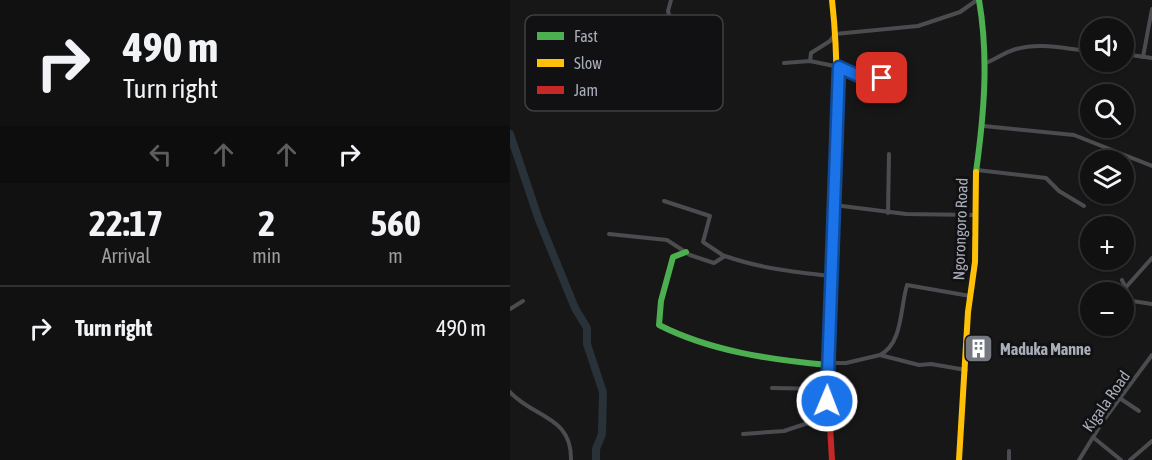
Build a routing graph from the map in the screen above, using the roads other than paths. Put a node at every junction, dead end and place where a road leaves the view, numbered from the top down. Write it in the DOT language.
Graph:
graph roads {
  1 [pos="671,0"];
  2 [pos="832,0"];
  3 [pos="978,0"];
  4 [pos="1152,9"];
  5 [pos="669,15"];
  6 [pos="835,34"];
  7 [pos="1080,50"];
  8 [pos="1134,56"];
  9 [pos="1143,57"];
  10 [pos="1152,58"];
  11 [pos="810,61"];
  12 [pos="784,63"];
  13 [pos="985,63"];
  14 [pos="839,67"];
  15 [pos="882,78"];
  16 [pos="984,126"];
  17 [pos="889,154"];
  18 [pos="1152,166"];
  19 [pos="976,170"];
  20 [pos="664,201"];
  21 [pos="834,205"];
  22 [pos="1084,206"];
  23 [pos="888,213"];
  24 [pos="974,214"];
  25 [pos="609,234"];
  26 [pos="686,252"];
  27 [pos="725,256"];
  28 [pos="1152,258"];
  29 [pos="831,277"];
  30 [pos="1130,282"];
  31 [pos="970,296"];
  32 [pos="523,300"];
  33 [pos="1134,301"];
  34 [pos="1152,304"];
  35 [pos="510,309"];
  36 [pos="1152,355"];
  37 [pos="880,356"];
  38 [pos="828,364"];
  39 [pos="966,370"];
  40 [pos="772,388"];
  41 [pos="827,389"];
  42 [pos="510,392"];
  43 [pos="1121,399"];
  44 [pos="1138,411"];
  45 [pos="829,416"];
  46 [pos="743,434"];
  47 [pos="1094,438"];
  48 [pos="1152,441"];
  49 [pos="1009,451"];
  50 [pos="571,460"];
  51 [pos="832,460"];
  52 [pos="959,460"];
  53 [pos="1009,460"];
  54 [pos="1079,460"];
  55 [pos="1121,460"];
  56 [pos="1130,460"];
  1 -- 5 [label="street"];
  2 -- 6 [label="street"];
  3 -- 6 [label="street"];
  3 -- 13 [label="street, Ngorongoro Road"];
  4 -- 9 [label="street"];
  6 -- 11 [label="street"];
  6 -- 14 [label="street"];
  7 -- 13 [label="street"];
  8 -- 9 [label="street"];
  9 -- 10 [label="street"];
  11 -- 12 [label="street"];
  11 -- 14 [label="street"];
  13 -- 16 [label="street, Ngorongoro Road"];
  14 -- 15 [label="street"];
  14 -- 21 [label="street"];
  16 -- 18 [label="street"];
  16 -- 19 [label="street, Ngorongoro Road"];
  17 -- 23 [label="street"];
  19 -- 22 [label="street"];
  19 -- 24 [label="street, Ngorongoro Road"];
  20 -- 27 [label="street"];
  21 -- 23 [label="street"];
  21 -- 29 [label="street"];
  23 -- 24 [label="street"];
  24 -- 31 [label="street, Ngorongoro Road"];
  25 -- 26 [label="street"];
  26 -- 27 [label="street"];
  26 -- 38 [label="street"];
  27 -- 29 [label="street"];
  28 -- 30 [label="street"];
  29 -- 38 [label="street"];
  31 -- 37 [label="street"];
  31 -- 39 [label="street, Ngorongoro Road"];
  32 -- 35 [label="street"];
  33 -- 34 [label="street"];
  36 -- 43 [label="street, Kigala Road"];
  37 -- 38 [label="street"];
  37 -- 39 [label="street"];
  38 -- 41 [label="street"];
  39 -- 52 [label="street, Ngorongoro Road"];
  40 -- 41 [label="street"];
  41 -- 45 [label="street"];
  42 -- 50 [label="street"];
  43 -- 44 [label="street"];
  43 -- 47 [label="street, Kigala Road"];
  45 -- 46 [label="street"];
  45 -- 51 [label="street"];
  47 -- 54 [label="street, Kigala Road"];
  47 -- 55 [label="street"];
  48 -- 56 [label="street"];
  49 -- 53 [label="street"];
}
